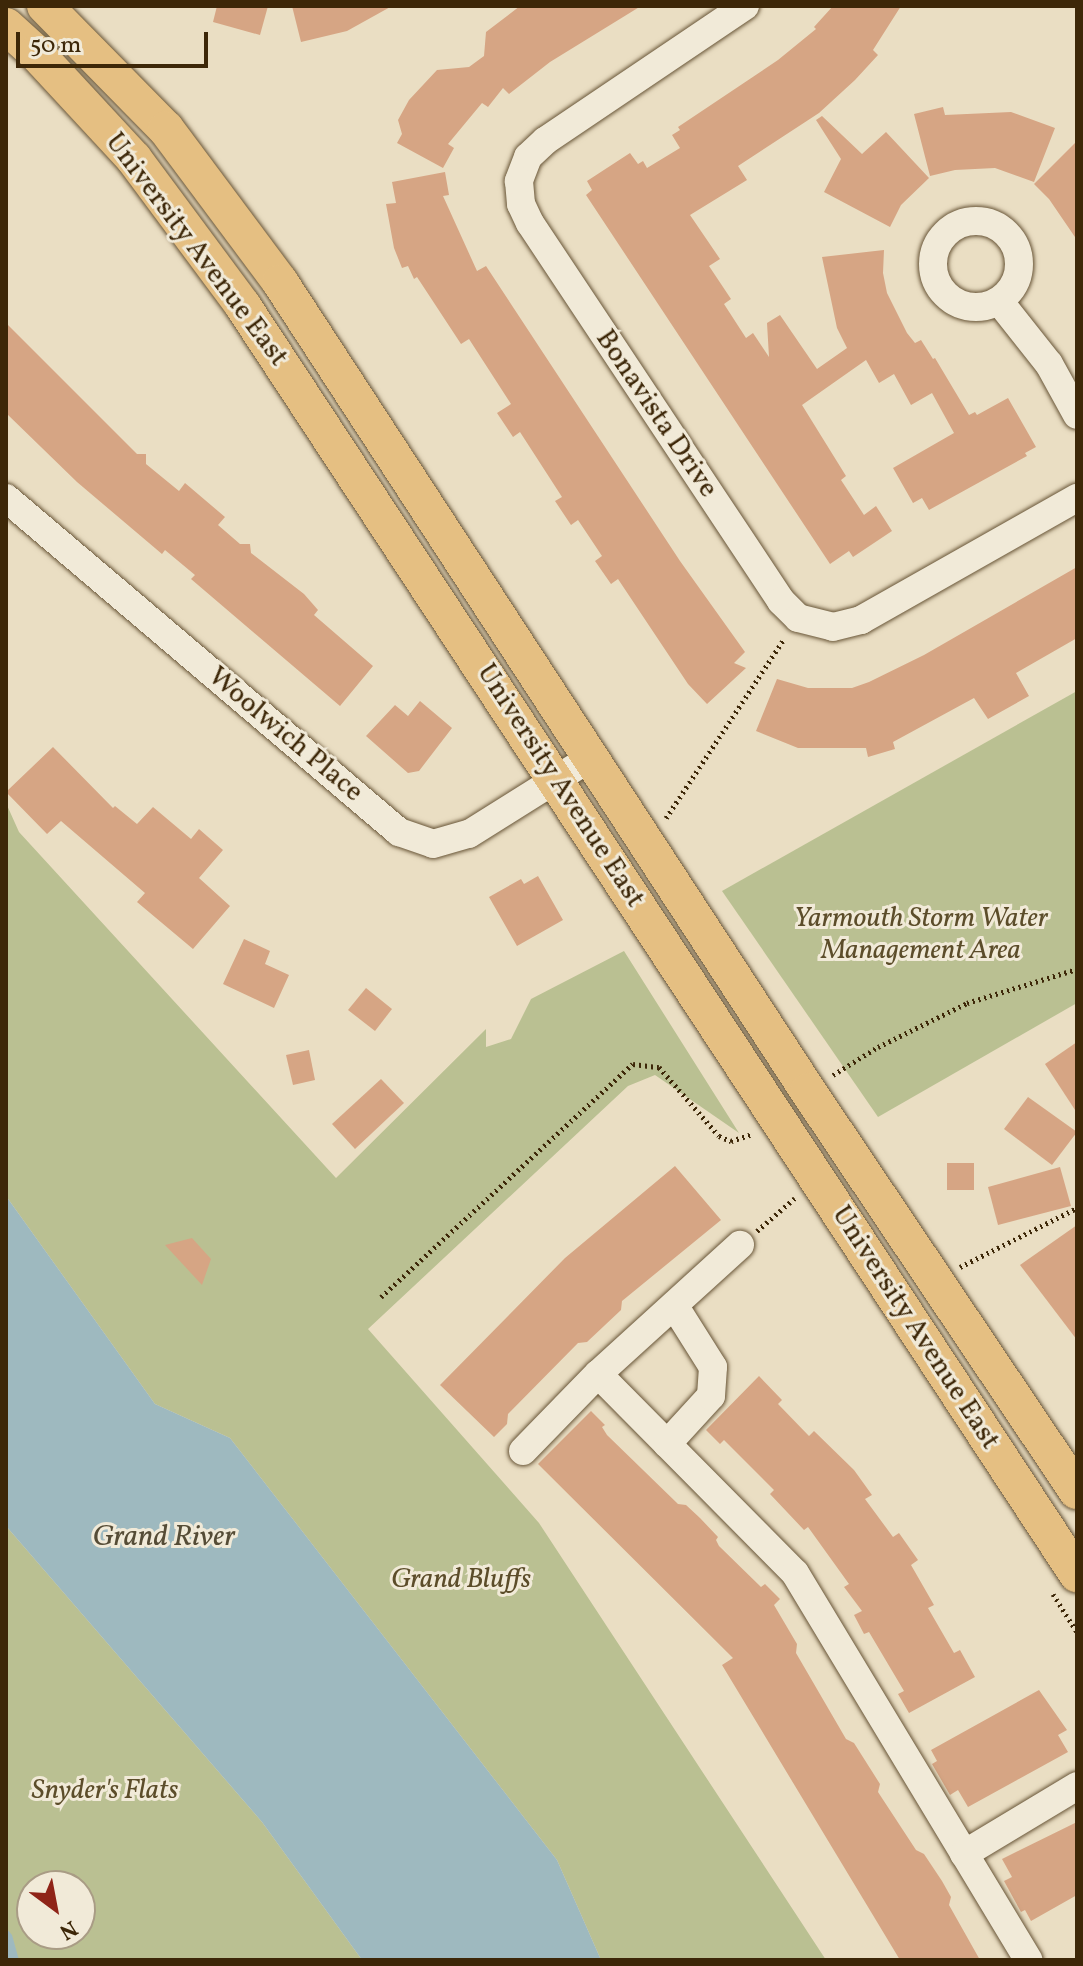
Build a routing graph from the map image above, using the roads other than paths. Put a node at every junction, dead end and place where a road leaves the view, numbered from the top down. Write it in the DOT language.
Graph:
graph roads {
  1 [pos="45,6"];
  2 [pos="745,6"];
  3 [pos="6,26"];
  4 [pos="999,301"];
  5 [pos="1077,415"];
  6 [pos="6,498"];
  7 [pos="1077,498"];
  8 [pos="590,758"];
  9 [pos="557,780"];
  10 [pos="740,1245"];
  11 [pos="674,1305"];
  12 [pos="598,1374"];
  13 [pos="667,1444"];
  14 [pos="523,1451"];
  15 [pos="1077,1491"];
  16 [pos="1077,1574"];
  17 [pos="1077,1786"];
  18 [pos="964,1854"];
  19 [pos="1028,1960"];
  1 -- 8 [label="main road, University Avenue East"];
  2 -- 7 [label="street, Bonavista Drive"];
  3 -- 9 [label="main road, University Avenue East"];
  4 -- 5 [label="street"];
  6 -- 9 [label="street, Woolwich Place"];
  8 -- 9 [label="street, Woolwich Place"];
  8 -- 15 [label="main road, University Avenue East"];
  9 -- 16 [label="main road, University Avenue East"];
  10 -- 11 [label="street"];
  11 -- 12 [label="street"];
  11 -- 13 [label="street"];
  12 -- 13 [label="street"];
  12 -- 14 [label="street"];
  13 -- 18 [label="street"];
  17 -- 18 [label="street"];
  18 -- 19 [label="street"];
}
